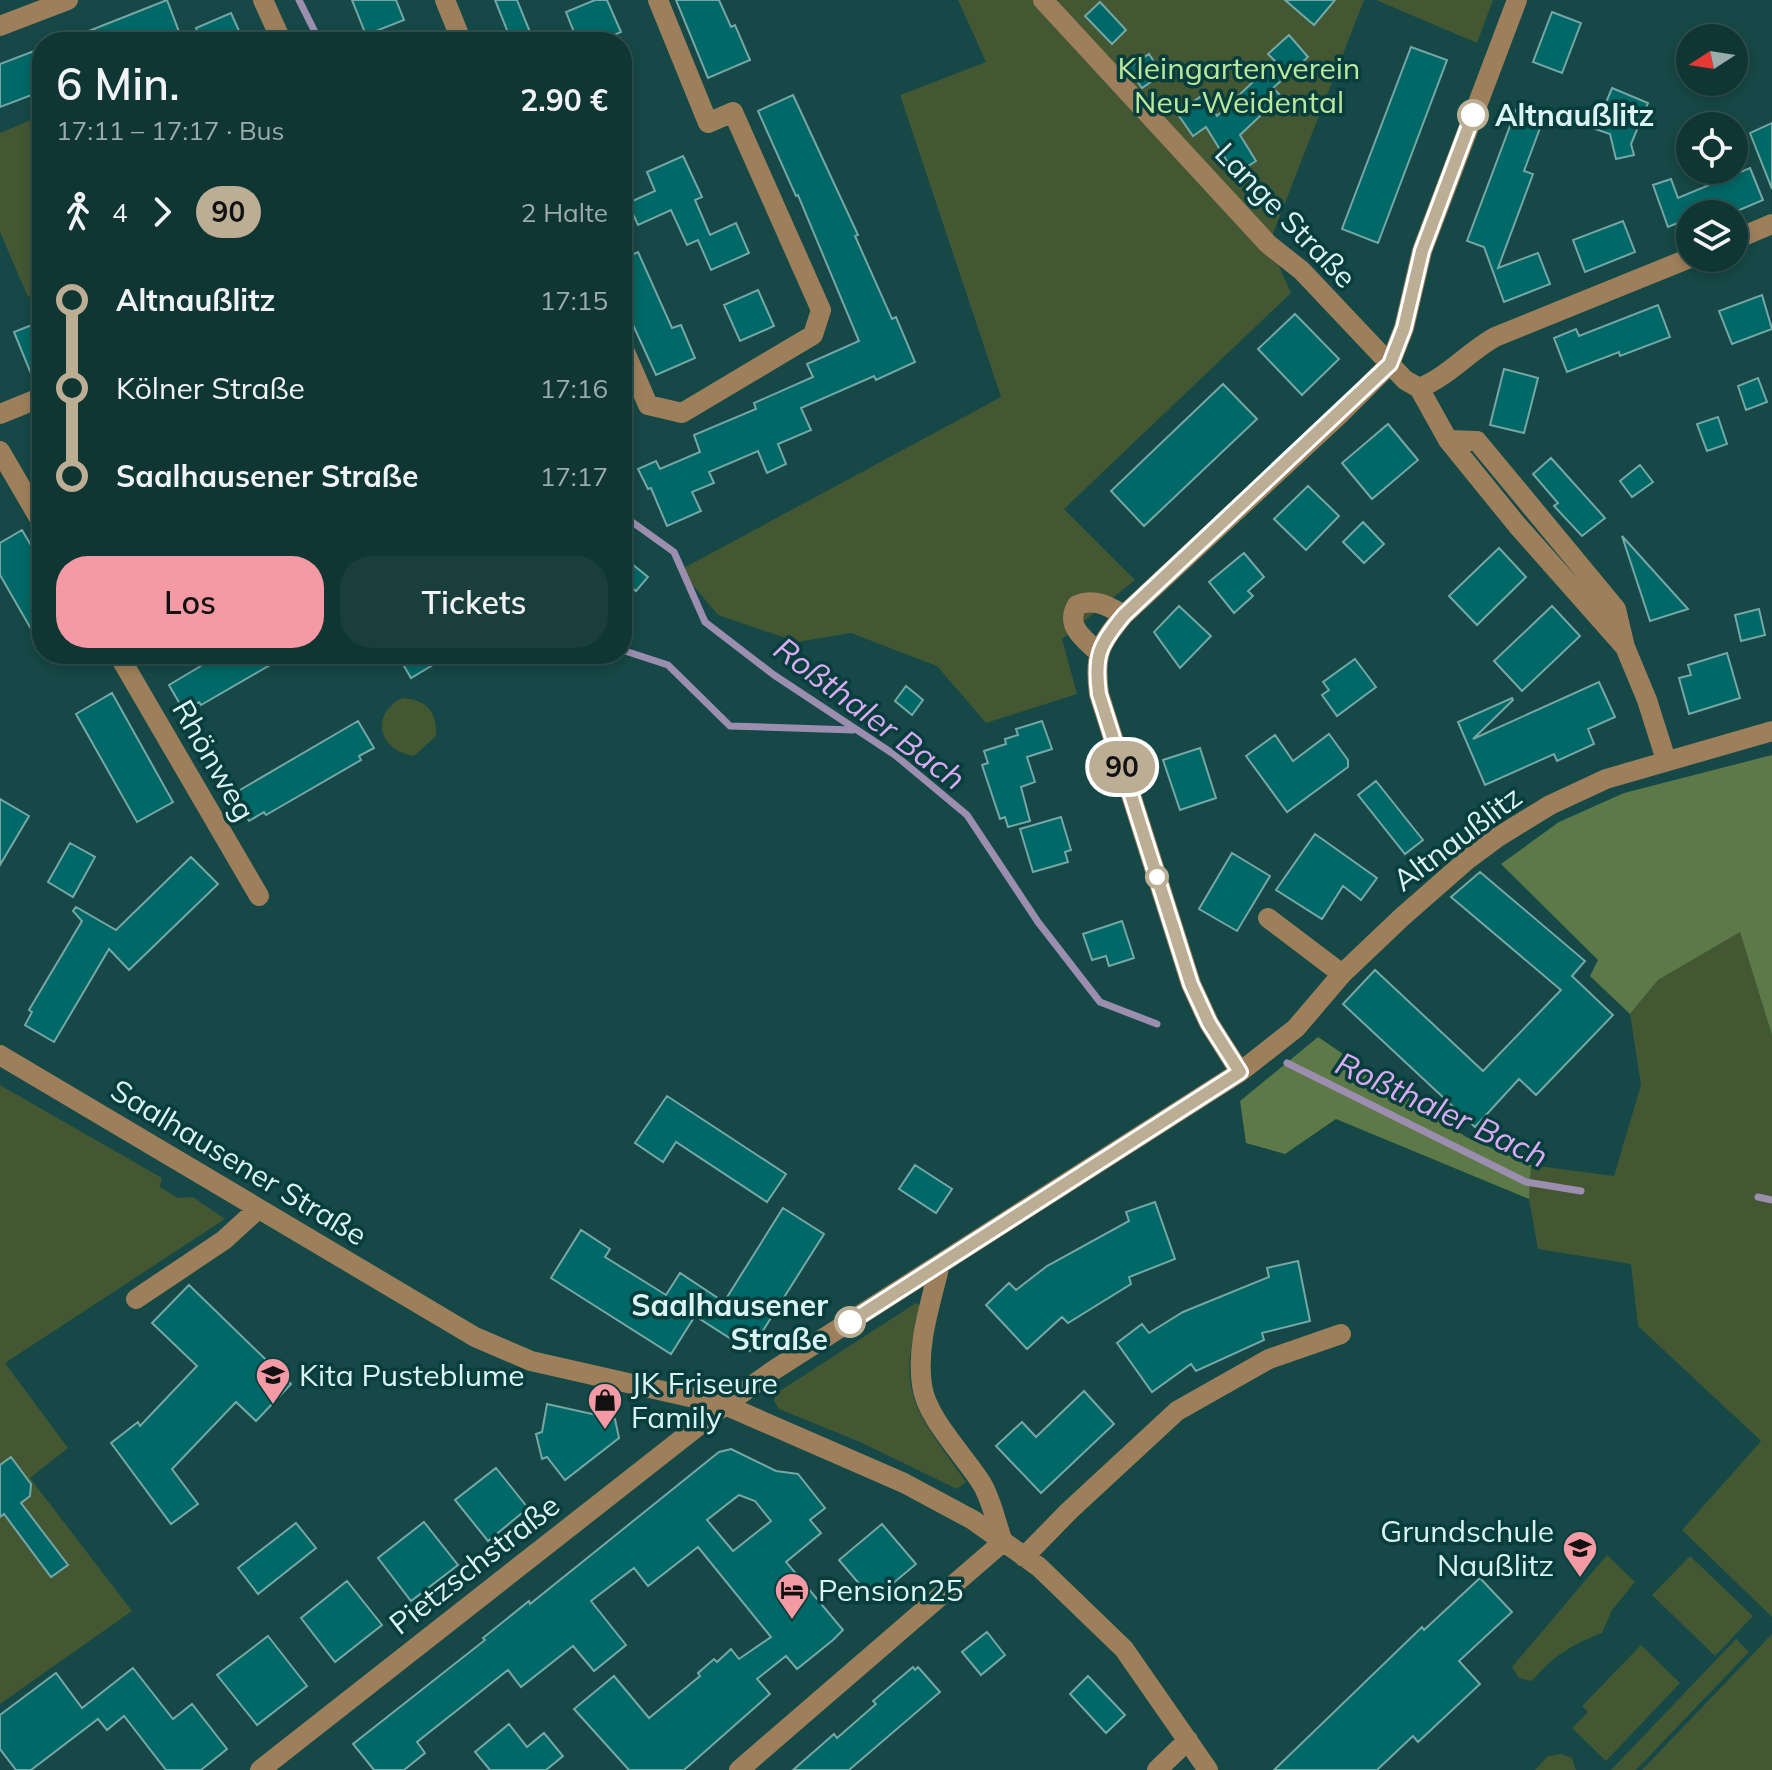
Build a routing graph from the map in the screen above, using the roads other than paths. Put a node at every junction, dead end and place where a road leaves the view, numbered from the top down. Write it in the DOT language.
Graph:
graph roads {
  1 [pos="68,0"];
  2 [pos="263,0"];
  3 [pos="445,0"];
  4 [pos="658,0"];
  5 [pos="1043,0"];
  6 [pos="1517,0"];
  7 [pos="0,26"];
  8 [pos="277,32"];
  9 [pos="458,32"];
  10 [pos="1772,224"];
  11 [pos="1748,234"];
  12 [pos="1676,264"];
  13 [pos="1390,364"];
  14 [pos="632,368"];
  15 [pos="1419,388"];
  16 [pos="32,401"];
  17 [pos="0,414"];
  18 [pos="0,451"];
  19 [pos="32,506"];
  20 [pos="1124,615"];
  21 [pos="1098,652"];
  22 [pos="124,664"];
  23 [pos="1772,731"];
  24 [pos="1666,760"];
  25 [pos="259,896"];
  26 [pos="1268,918"];
  27 [pos="1342,974"];
  28 [pos="0,1055"];
  29 [pos="1240,1072"];
  30 [pos="258,1209"];
  31 [pos="940,1264"];
  32 [pos="136,1299"];
  33 [pos="1341,1334"];
  34 [pos="725,1405"];
  35 [pos="1003,1542"];
  36 [pos="1024,1557"];
  37 [pos="1188,1740"];
  38 [pos="260,1770"];
  39 [pos="739,1770"];
  40 [pos="1157,1770"];
  41 [pos="1208,1770"];
  1 -- 7 [label="street"];
  2 -- 8 [label="street"];
  3 -- 9 [label="street"];
  4 -- 14 [label="street"];
  5 -- 13 [label="street, Lange Straße"];
  6 -- 13 [label="street"];
  10 -- 11 [label="street"];
  12 -- 15 [label="street"];
  13 -- 15 [label="street, Lange Straße"];
  13 -- 20 [label="street"];
  15 -- 24 [label="street"];
  16 -- 17 [label="street"];
  18 -- 19 [label="street"];
  20 -- 21 [label="street"];
  20 -- 21 [label="street"];
  21 -- 29 [label="street"];
  22 -- 25 [label="street, Rhönweg"];
  23 -- 24 [label="street, Altnaußlitz"];
  24 -- 27 [label="street, Altnaußlitz"];
  26 -- 27 [label="street"];
  27 -- 29 [label="street, Altnaußlitz"];
  28 -- 30 [label="street, Saalhausener Straße"];
  29 -- 31 [label="street, Altnaußlitz"];
  30 -- 32 [label="street"];
  30 -- 34 [label="street, Saalhausener Straße"];
  31 -- 34 [label="street, Altnaußlitz"];
  31 -- 35 [label="street"];
  33 -- 36 [label="street"];
  34 -- 35 [label="street, Saalhausener Straße"];
  34 -- 38 [label="street, Pietzschstraße"];
  35 -- 36 [label="street, Saalhausener Straße"];
  35 -- 39 [label="street"];
  36 -- 37 [label="street, Saalhausener Straße"];
  37 -- 40 [label="street"];
  37 -- 41 [label="street, Saalhausener Straße"];
}
